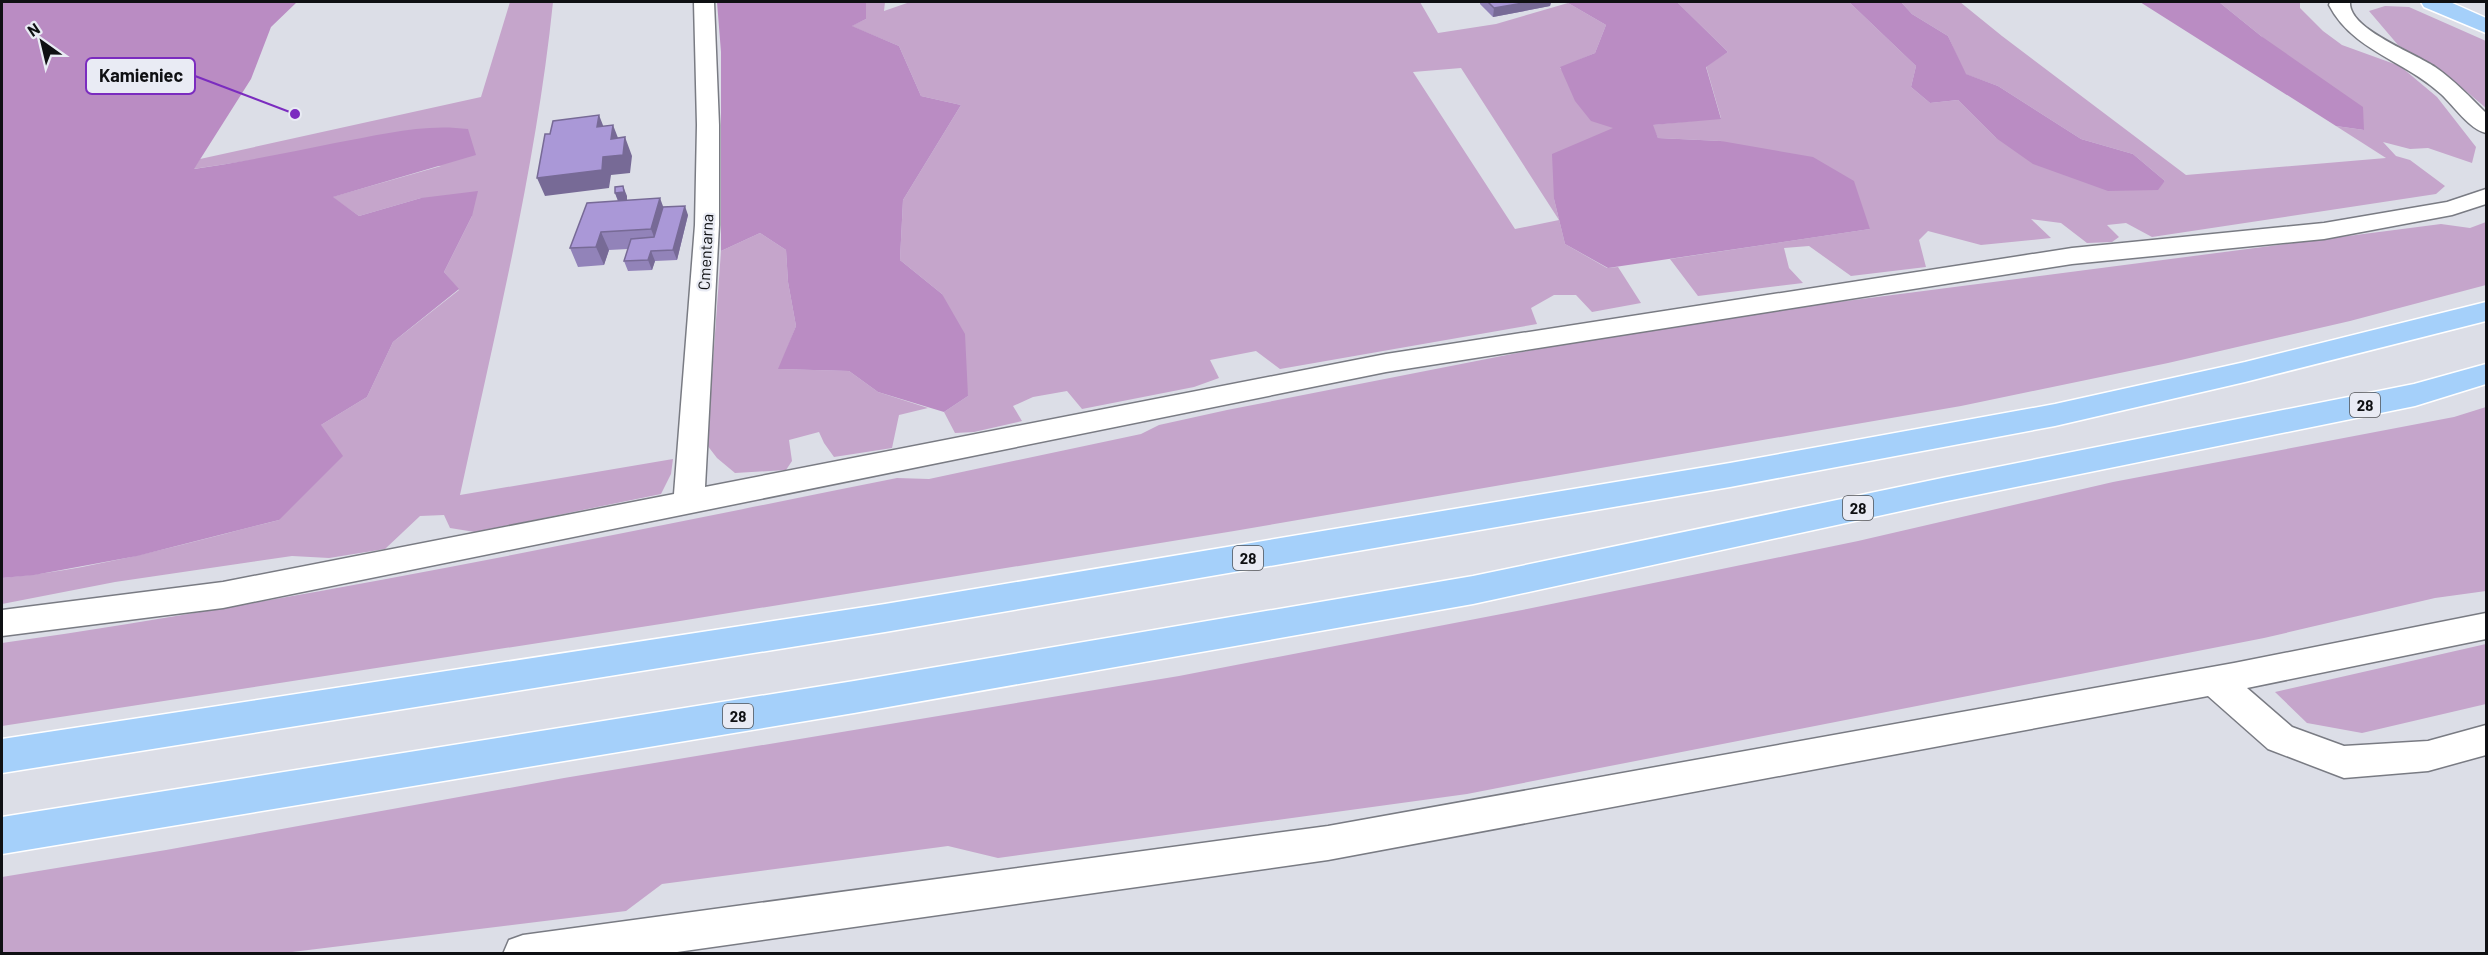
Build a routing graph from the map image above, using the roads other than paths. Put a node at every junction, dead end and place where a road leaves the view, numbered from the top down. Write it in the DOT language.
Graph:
graph roads {
  1 [pos="704,2"];
  2 [pos="2340,2"];
  3 [pos="2432,2"];
  4 [pos="2487,26"];
  5 [pos="2487,126"];
  6 [pos="2487,196"];
  7 [pos="2487,312"];
  8 [pos="2487,374"];
  9 [pos="689,502"];
  10 [pos="2,623"];
  11 [pos="2487,626"];
  12 [pos="2214,680"];
  13 [pos="2487,740"];
  14 [pos="2,756"];
  15 [pos="2,836"];
  16 [pos="523,954"];
  1 -- 9 [label="lane, Cmentarna"];
  2 -- 5 [label="lane"];
  3 -- 4 [label="main road"];
  6 -- 9 [label="lane"];
  7 -- 14 [label="main road, 28"];
  8 -- 15 [label="main road, 28"];
  9 -- 10 [label="lane"];
  11 -- 12 [label="lane"];
  12 -- 13 [label="lane"];
  12 -- 16 [label="lane"];
}
